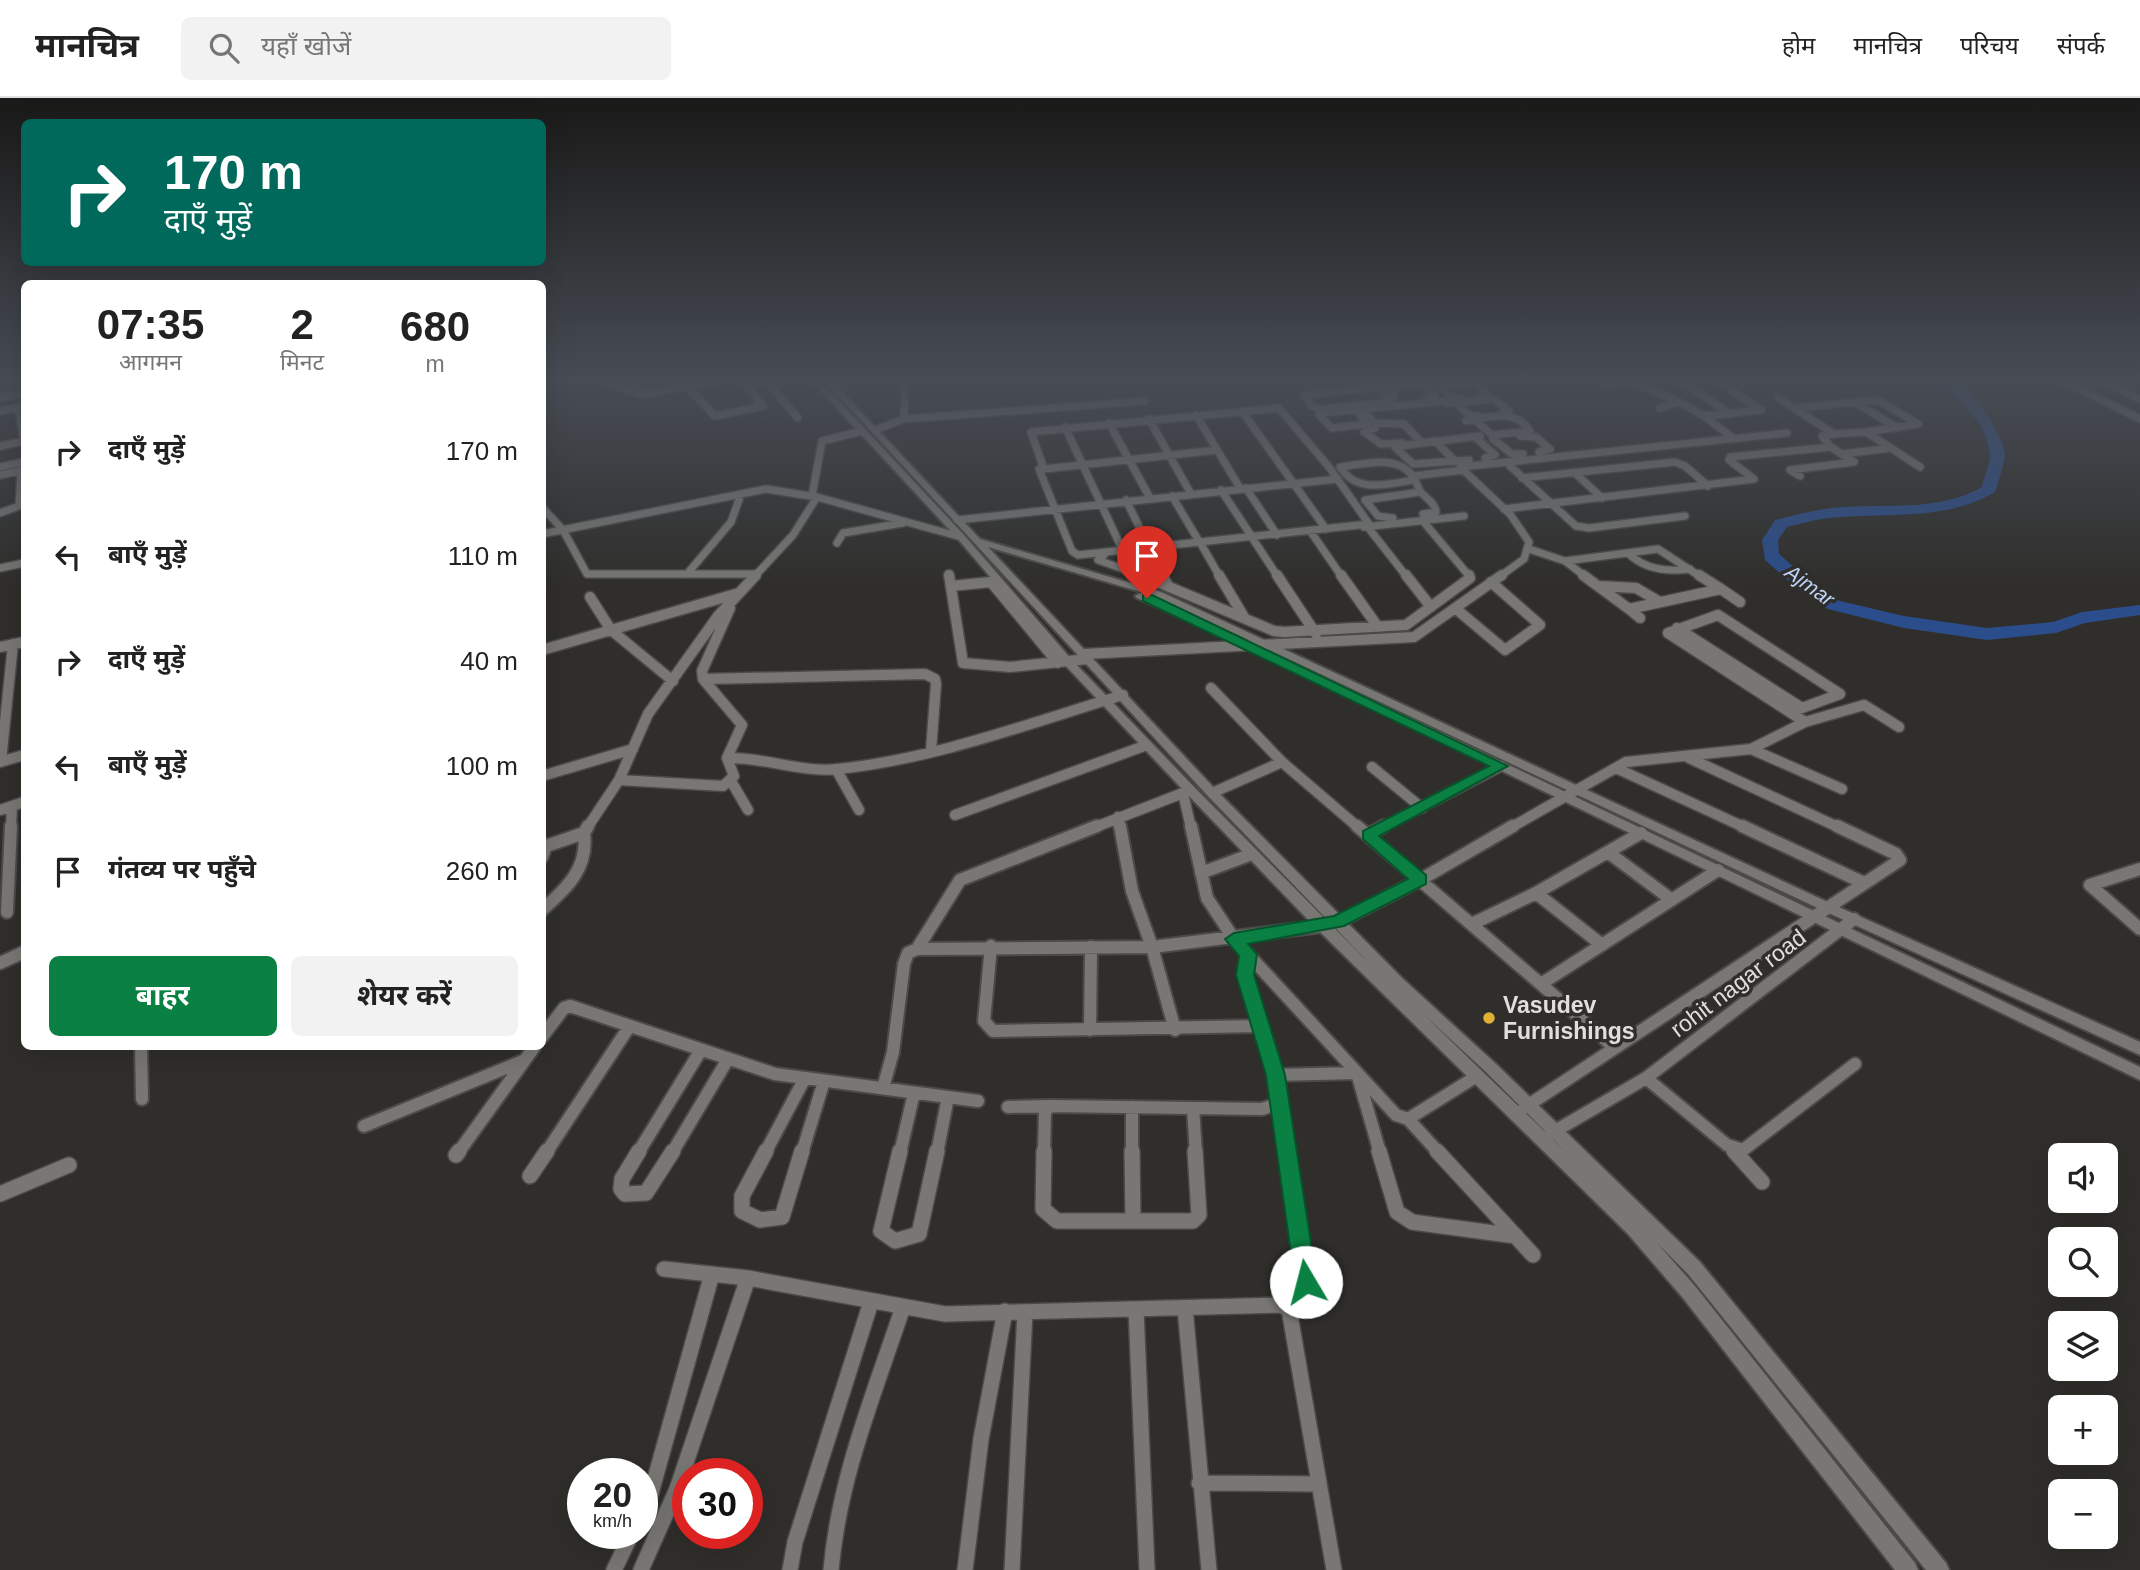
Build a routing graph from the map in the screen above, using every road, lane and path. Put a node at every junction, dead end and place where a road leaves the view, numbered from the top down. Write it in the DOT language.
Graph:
graph roads {
  1 [pos="821,450"];
  2 [pos="886,450"];
  3 [pos="888,450"];
  4 [pos="1037,450"];
  5 [pos="1076,450"];
  6 [pos="1125,450"];
  7 [pos="1165,450"];
  8 [pos="1217,450"];
  9 [pos="1268,450"];
  10 [pos="1314,450"];
  11 [pos="1398,450"];
  12 [pos="1444,450"];
  13 [pos="1492,450"];
  14 [pos="1496,450"];
  15 [pos="1504,450"];
  16 [pos="1550,450"];
  17 [pos="1628,450"];
  18 [pos="1798,450"];
  19 [pos="1836,450"];
  20 [pos="1884,450"];
  21 [pos="1892,450"];
  22 [pos="1768,453"];
  23 [pos="1842,454"];
  24 [pos="1168,455"];
  25 [pos="1130,459"];
  26 [pos="1455,461"];
  27 [pos="1509,463"];
  28 [pos="1084,464"];
  29 [pos="0,467"];
  30 [pos="21,467"];
  31 [pos="1920,467"];
  32 [pos="21,468"];
  33 [pos="1044,469"];
  34 [pos="1464,470"];
  35 [pos="1790,470"];
  36 [pos="1575,472"];
  37 [pos="0,475"];
  38 [pos="1800,476"];
  39 [pos="1413,478"];
  40 [pos="1522,478"];
  41 [pos="1338,479"];
  42 [pos="1291,483"];
  43 [pos="1708,486"];
  44 [pos="1243,488"];
  45 [pos="21,490"];
  46 [pos="1221,491"];
  47 [pos="1420,492"];
  48 [pos="741,494"];
  49 [pos="1191,494"];
  50 [pos="1172,495"];
  51 [pos="815,497"];
  52 [pos="1150,498"];
  53 [pos="1602,498"];
  54 [pos="1126,500"];
  55 [pos="1101,503"];
  56 [pos="1550,504"];
  57 [pos="1055,509"];
  58 [pos="1504,509"];
  59 [pos="546,511"];
  60 [pos="0,513"];
  61 [pos="1464,516"];
  62 [pos="1685,516"];
  63 [pos="957,520"];
  64 [pos="1422,520"];
  65 [pos="909,523"];
  66 [pos="1367,526"];
  67 [pos="1326,529"];
  68 [pos="563,530"];
  69 [pos="1311,532"];
  70 [pos="546,533"];
  71 [pos="1278,535"];
  72 [pos="961,537"];
  73 [pos="1253,538"];
  74 [pos="837,543"];
  75 [pos="984,543"];
  76 [pos="1201,544"];
  77 [pos="1149,549"];
  78 [pos="1529,549"];
  79 [pos="1123,551"];
  80 [pos="1628,553"];
  81 [pos="1565,561"];
  82 [pos="21,564"];
  83 [pos="0,568"];
  84 [pos="1690,569"];
  85 [pos="687,574"];
  86 [pos="755,574"];
  87 [pos="949,574"];
  88 [pos="1491,582"];
  89 [pos="1167,583"];
  90 [pos="951,586"];
  91 [pos="1599,586"];
  92 [pos="1721,589"];
  93 [pos="739,593"];
  94 [pos="590,597"];
  95 [pos="1660,602"];
  96 [pos="1740,602"];
  97 [pos="1431,607"];
  98 [pos="730,608"];
  99 [pos="1455,608"];
  100 [pos="1629,609"];
  101 [pos="1244,617"];
  102 [pos="1640,618"];
  103 [pos="1378,627"];
  104 [pos="1677,628"];
  105 [pos="611,630"];
  106 [pos="1314,631"];
  107 [pos="1321,642"];
  108 [pos="21,643"];
  109 [pos="13,644"];
  110 [pos="1273,645"];
  111 [pos="1252,646"];
  112 [pos="0,647"];
  113 [pos="546,649"];
  114 [pos="1086,656"];
  115 [pos="1063,662"];
  116 [pos="703,679"];
  117 [pos="673,681"];
  118 [pos="1211,688"];
  119 [pos="1123,695"];
  120 [pos="1837,696"];
  121 [pos="1105,700"];
  122 [pos="1850,704"];
  123 [pos="1802,708"];
  124 [pos="1789,713"];
  125 [pos="1805,722"];
  126 [pos="1899,727"];
  127 [pos="1147,745"];
  128 [pos="633,749"];
  129 [pos="1751,749"];
  130 [pos="931,750"];
  131 [pos="21,756"];
  132 [pos="727,758"];
  133 [pos="1688,758"];
  134 [pos="0,762"];
  135 [pos="1282,762"];
  136 [pos="1501,766"];
  137 [pos="1372,767"];
  138 [pos="1616,768"];
  139 [pos="836,769"];
  140 [pos="546,775"];
  141 [pos="619,780"];
  142 [pos="731,781"];
  143 [pos="1842,789"];
  144 [pos="1580,791"];
  145 [pos="1186,792"];
  146 [pos="1212,793"];
  147 [pos="1568,798"];
  148 [pos="21,803"];
  149 [pos="12,806"];
  150 [pos="1422,808"];
  151 [pos="0,810"];
  152 [pos="748,810"];
  153 [pos="859,810"];
  154 [pos="956,815"];
  155 [pos="1118,817"];
  156 [pos="584,833"];
  157 [pos="1641,833"];
  158 [pos="1368,835"];
  159 [pos="546,849"];
  160 [pos="1609,853"];
  161 [pos="1252,854"];
  162 [pos="2140,869"];
  163 [pos="1718,870"];
  164 [pos="1201,873"];
  165 [pos="1420,880"];
  166 [pos="1864,883"];
  167 [pos="1536,893"];
  168 [pos="1672,900"];
  169 [pos="546,906"];
  170 [pos="1827,907"];
  171 [pos="7,912"];
  172 [pos="1814,916"];
  173 [pos="1854,919"];
  174 [pos="1330,924"];
  175 [pos="1472,924"];
  176 [pos="2140,929"];
  177 [pos="1843,930"];
  178 [pos="1234,939"];
  179 [pos="1602,945"];
  180 [pos="991,946"];
  181 [pos="1091,947"];
  182 [pos="1152,947"];
  183 [pos="917,949"];
  184 [pos="21,953"];
  185 [pos="1248,954"];
  186 [pos="0,962"];
  187 [pos="1541,984"];
  188 [pos="1260,1026"];
  189 [pos="629,1027"];
  190 [pos="1090,1030"];
  191 [pos="1175,1030"];
  192 [pos="546,1032"];
  193 [pos="1615,1048"];
  194 [pos="701,1049"];
  195 [pos="2140,1049"];
  196 [pos="141,1050"];
  197 [pos="532,1050"];
  198 [pos="728,1059"];
  199 [pos="526,1060"];
  200 [pos="1855,1064"];
  201 [pos="1357,1073"];
  202 [pos="2140,1074"];
  203 [pos="1275,1075"];
  204 [pos="1477,1076"];
  205 [pos="805,1078"];
  206 [pos="1646,1078"];
  207 [pos="824,1081"];
  208 [pos="883,1088"];
  209 [pos="915,1093"];
  210 [pos="948,1097"];
  211 [pos="142,1099"];
  212 [pos="978,1101"];
  213 [pos="1280,1103"];
  214 [pos="1008,1107"];
  215 [pos="1051,1107"];
  216 [pos="1132,1107"];
  217 [pos="1194,1108"];
  218 [pos="1522,1110"];
  219 [pos="1408,1119"];
  220 [pos="365,1126"];
  221 [pos="1548,1135"];
  222 [pos="1731,1147"];
  223 [pos="456,1154"];
  224 [pos="69,1165"];
  225 [pos="530,1176"];
  226 [pos="1762,1182"];
  227 [pos="0,1194"];
  228 [pos="1133,1221"];
  229 [pos="1516,1237"];
  230 [pos="1533,1255"];
  231 [pos="664,1269"];
  232 [pos="712,1274"];
  233 [pos="748,1278"];
  234 [pos="1306,1282"];
  235 [pos="871,1302"];
  236 [pos="903,1307"];
  237 [pos="1185,1308"];
  238 [pos="1136,1309"];
  239 [pos="1005,1311"];
  240 [pos="1025,1312"];
  241 [pos="658,1468"];
  242 [pos="1199,1483"];
  243 [pos="1318,1484"];
  244 [pos="624,1549"];
  245 [pos="614,1570"];
  246 [pos="641,1570"];
  247 [pos="790,1570"];
  248 [pos="831,1570"];
  249 [pos="965,1570"];
  250 [pos="1012,1570"];
  251 [pos="1147,1570"];
  252 [pos="1209,1570"];
  253 [pos="1334,1570"];
  254 [pos="1908,1570"];
  255 [pos="1939,1570"];
  1 -- 51 [label="street"];
  2 -- 72 [label="street"];
  3 -- 63 [label="street"];
  4 -- 33 [label="street"];
  5 -- 28 [label="street"];
  6 -- 25 [label="street"];
  7 -- 24 [label="street"];
  8 -- 24 [label="street"];
  8 -- 44 [label="street"];
  9 -- 42 [label="street"];
  10 -- 41 [label="street"];
  11 -- 26 [label="street"];
  12 -- 26 [label="street"];
  13 -- 26 [label="street"];
  14 -- 27 [label="street"];
  15 -- 16 [label="street"];
  17 -- 27 [label="street"];
  18 -- 22 [label="street"];
  19 -- 23 [label="street"];
  20 -- 23 [label="street"];
  21 -- 31 [label="street"];
  22 -- 35 [label="street"];
  22 -- 43 [label="street"];
  23 -- 35 [label="street"];
  24 -- 25 [label="street"];
  24 -- 49 [label="street"];
  25 -- 28 [label="street"];
  25 -- 52 [label="street"];
  27 -- 34 [label="street"];
  27 -- 40 [label="street"];
  28 -- 33 [label="street"];
  28 -- 55 [label="street"];
  29 -- 30 [label="street"];
  32 -- 37 [label="street"];
  33 -- 57 [label="street"];
  34 -- 39 [label="street"];
  34 -- 58 [label="street"];
  35 -- 38 [label="street"];
  36 -- 40 [label="street"];
  36 -- 43 [label="street"];
  36 -- 53 [label="street"];
  39 -- 39 [label="street"];
  39 -- 47 [label="street"];
  40 -- 56 [label="street"];
  41 -- 42 [label="street"];
  41 -- 67 [label="street"];
  42 -- 44 [label="street"];
  42 -- 67 [label="street"];
  43 -- 53 [label="street"];
  44 -- 46 [label="street"];
  44 -- 71 [label="street"];
  45 -- 60 [label="street"];
  46 -- 49 [label="street"];
  46 -- 73 [label="street"];
  47 -- 47 [label="street"];
  48 -- 51 [label="street"];
  48 -- 68 [label="street"];
  48 -- 85 [label="street"];
  49 -- 50 [label="street"];
  50 -- 52 [label="street"];
  50 -- 76 [label="street"];
  51 -- 65 [label="street"];
  51 -- 86 [label="street"];
  52 -- 54 [label="street"];
  53 -- 56 [label="street"];
  54 -- 55 [label="street"];
  54 -- 77 [label="street"];
  55 -- 57 [label="street"];
  55 -- 79 [label="street"];
  56 -- 58 [label="street"];
  56 -- 62 [label="street"];
  57 -- 63 [label="street"];
  57 -- 79 [label="street"];
  58 -- 78 [label="street"];
  59 -- 68 [label="street"];
  61 -- 64 [label="street"];
  63 -- 75 [label="street"];
  64 -- 66 [label="street"];
  64 -- 97 [label="street"];
  65 -- 72 [label="street"];
  65 -- 74 [label="street"];
  66 -- 69 [label="street"];
  66 -- 97 [label="street"];
  67 -- 71 [label="street"];
  68 -- 70 [label="street"];
  68 -- 85 [label="street"];
  69 -- 73 [label="street"];
  69 -- 103 [label="street"];
  71 -- 73 [label="street"];
  72 -- 75 [label="street"];
  72 -- 115 [label="street"];
  73 -- 76 [label="street"];
  73 -- 106 [label="street"];
  75 -- 110 [label="street"];
  75 -- 111 [label="street"];
  75 -- 114 [label="street"];
  76 -- 77 [label="street"];
  76 -- 101 [label="street"];
  77 -- 79 [label="street"];
  77 -- 89 [label="street"];
  77 -- 89 [label="street"];
  78 -- 81 [label="street"];
  78 -- 88 [label="street"];
  80 -- 81 [label="street"];
  80 -- 84 [label="street"];
  80 -- 84 [label="street"];
  81 -- 91 [label="street"];
  82 -- 83 [label="street"];
  84 -- 92 [label="street"];
  85 -- 86 [label="street"];
  86 -- 93 [label="street"];
  87 -- 90 [label="street"];
  88 -- 99 [label="street"];
  88 -- 99 [label="street"];
  89 -- 101 [label="street"];
  90 -- 115 [label="street"];
  90 -- 115 [label="street"];
  91 -- 95 [label="street"];
  91 -- 100 [label="street"];
  92 -- 95 [label="street"];
  92 -- 96 [label="street"];
  93 -- 105 [label="street"];
  93 -- 117 [label="street"];
  94 -- 105 [label="street"];
  95 -- 100 [label="street"];
  97 -- 103 [label="street"];
  98 -- 116 [label="street"];
  99 -- 107 [label="street"];
  100 -- 102 [label="street"];
  101 -- 106 [label="street"];
  103 -- 106 [label="street"];
  104 -- 120 [label="street"];
  104 -- 123 [label="street"];
  104 -- 124 [label="street"];
  105 -- 113 [label="street"];
  105 -- 117 [label="street"];
  106 -- 107 [label="street"];
  107 -- 110 [label="street"];
  108 -- 109 [label="street"];
  109 -- 112 [label="street"];
  109 -- 134 [label="street"];
  110 -- 111 [label="street"];
  110 -- 144 [label="street"];
  111 -- 114 [label="street"];
  111 -- 136 [label="street"];
  114 -- 115 [label="street"];
  114 -- 119 [label="street"];
  115 -- 121 [label="street"];
  116 -- 130 [label="street"];
  116 -- 132 [label="street"];
  117 -- 128 [label="street"];
  118 -- 135 [label="street"];
  119 -- 121 [label="street"];
  119 -- 146 [label="street"];
  120 -- 122 [label="street"];
  120 -- 123 [label="street"];
  121 -- 127 [label="street"];
  121 -- 130 [label="street"];
  123 -- 124 [label="street"];
  124 -- 125 [label="street"];
  125 -- 126 [label="street"];
  125 -- 129 [label="street"];
  127 -- 145 [label="street"];
  127 -- 154 [label="street"];
  128 -- 140 [label="street"];
  128 -- 141 [label="street"];
  129 -- 133 [label="street"];
  129 -- 143 [label="street"];
  130 -- 139 [label="street"];
  131 -- 134 [label="street"];
  132 -- 139 [label="street"];
  132 -- 142 [label="street"];
  133 -- 138 [label="street"];
  133 -- 166 [label="street"];
  135 -- 146 [label="street"];
  135 -- 158 [label="street"];
  136 -- 147 [label="street"];
  136 -- 150 [label="street"];
  137 -- 150 [label="street"];
  138 -- 144 [label="street"];
  138 -- 166 [label="street"];
  139 -- 153 [label="street"];
  141 -- 142 [label="street"];
  141 -- 156 [label="street"];
  142 -- 152 [label="street"];
  144 -- 147 [label="street"];
  144 -- 170 [label="street"];
  145 -- 155 [label="street"];
  145 -- 161 [label="street"];
  145 -- 164 [label="street"];
  146 -- 174 [label="street"];
  147 -- 157 [label="street"];
  147 -- 165 [label="street"];
  148 -- 149 [label="street"];
  149 -- 151 [label="street"];
  149 -- 171 [label="street"];
  150 -- 158 [label="street"];
  155 -- 182 [label="street"];
  155 -- 183 [label="street"];
  156 -- 159 [label="street"];
  156 -- 169 [label="street"];
  157 -- 160 [label="street"];
  157 -- 163 [label="street"];
  158 -- 165 [label="street"];
  160 -- 167 [label="street"];
  160 -- 168 [label="street"];
  161 -- 164 [label="street"];
  161 -- 174 [label="street"];
  162 -- 176 [label="street"];
  163 -- 168 [label="street"];
  163 -- 172 [label="street"];
  164 -- 178 [label="street"];
  165 -- 174 [label="street"];
  165 -- 175 [label="street"];
  166 -- 170 [label="street"];
  167 -- 175 [label="street"];
  167 -- 179 [label="street"];
  168 -- 179 [label="street"];
  170 -- 172 [label="street"];
  170 -- 173 [label="street"];
  172 -- 177 [label="street"];
  172 -- 193 [label="street"];
  173 -- 177 [label="street, rohit nagar road"];
  173 -- 195 [label="street"];
  174 -- 178 [label="street"];
  174 -- 204 [label="street"];
  174 -- 218 [label="street"];
  175 -- 187 [label="street"];
  177 -- 202 [label="street"];
  177 -- 206 [label="street, rohit nagar road"];
  178 -- 182 [label="street"];
  178 -- 185 [label="street"];
  179 -- 187 [label="street"];
  180 -- 181 [label="street"];
  180 -- 183 [label="street"];
  180 -- 190 [label="street"];
  181 -- 182 [label="street"];
  181 -- 190 [label="street"];
  182 -- 191 [label="street"];
  183 -- 208 [label="street"];
  184 -- 186 [label="street"];
  185 -- 188 [label="street"];
  185 -- 201 [label="street"];
  187 -- 193 [label="street"];
  188 -- 191 [label="street"];
  188 -- 203 [label="street"];
  189 -- 192 [label="street"];
  189 -- 194 [label="street"];
  189 -- 225 [label="street"];
  190 -- 191 [label="street"];
  193 -- 218 [label="street"];
  194 -- 198 [label="street"];
  194 -- 198 [label="street"];
  196 -- 211 [label="street"];
  197 -- 199 [label="street"];
  198 -- 205 [label="street"];
  199 -- 220 [label="street"];
  199 -- 223 [label="street"];
  200 -- 222 [label="street"];
  201 -- 203 [label="street"];
  201 -- 219 [label="street"];
  201 -- 229 [label="street"];
  203 -- 213 [label="street"];
  204 -- 218 [label="street"];
  204 -- 219 [label="street"];
  205 -- 207 [label="street"];
  205 -- 207 [label="street"];
  206 -- 221 [label="street, rohit nagar road"];
  206 -- 222 [label="street"];
  207 -- 208 [label="street"];
  208 -- 209 [label="street"];
  209 -- 210 [label="street"];
  209 -- 210 [label="street"];
  210 -- 212 [label="street"];
  213 -- 217 [label="street"];
  213 -- 234 [label="street"];
  214 -- 215 [label="street"];
  215 -- 216 [label="street"];
  215 -- 228 [label="street"];
  216 -- 217 [label="street"];
  216 -- 228 [label="street"];
  217 -- 228 [label="street"];
  218 -- 221 [label="street"];
  219 -- 229 [label="street"];
  221 -- 254 [label="street"];
  221 -- 255 [label="street"];
  222 -- 226 [label="street"];
  224 -- 227 [label="street"];
  229 -- 230 [label="street"];
  231 -- 232 [label="street"];
  232 -- 233 [label="street"];
  232 -- 241 [label="street"];
  233 -- 235 [label="street"];
  233 -- 246 [label="street"];
  235 -- 236 [label="street"];
  235 -- 247 [label="street"];
  236 -- 239 [label="street"];
  236 -- 248 [label="street"];
  237 -- 238 [label="street"];
  237 -- 242 [label="street"];
  237 -- 243 [label="street"];
  238 -- 240 [label="street"];
  238 -- 251 [label="street"];
  239 -- 240 [label="street"];
  239 -- 249 [label="street"];
  240 -- 250 [label="street"];
  242 -- 243 [label="street"];
  242 -- 252 [label="street"];
  243 -- 253 [label="street"];
  244 -- 245 [label="street"];
}
